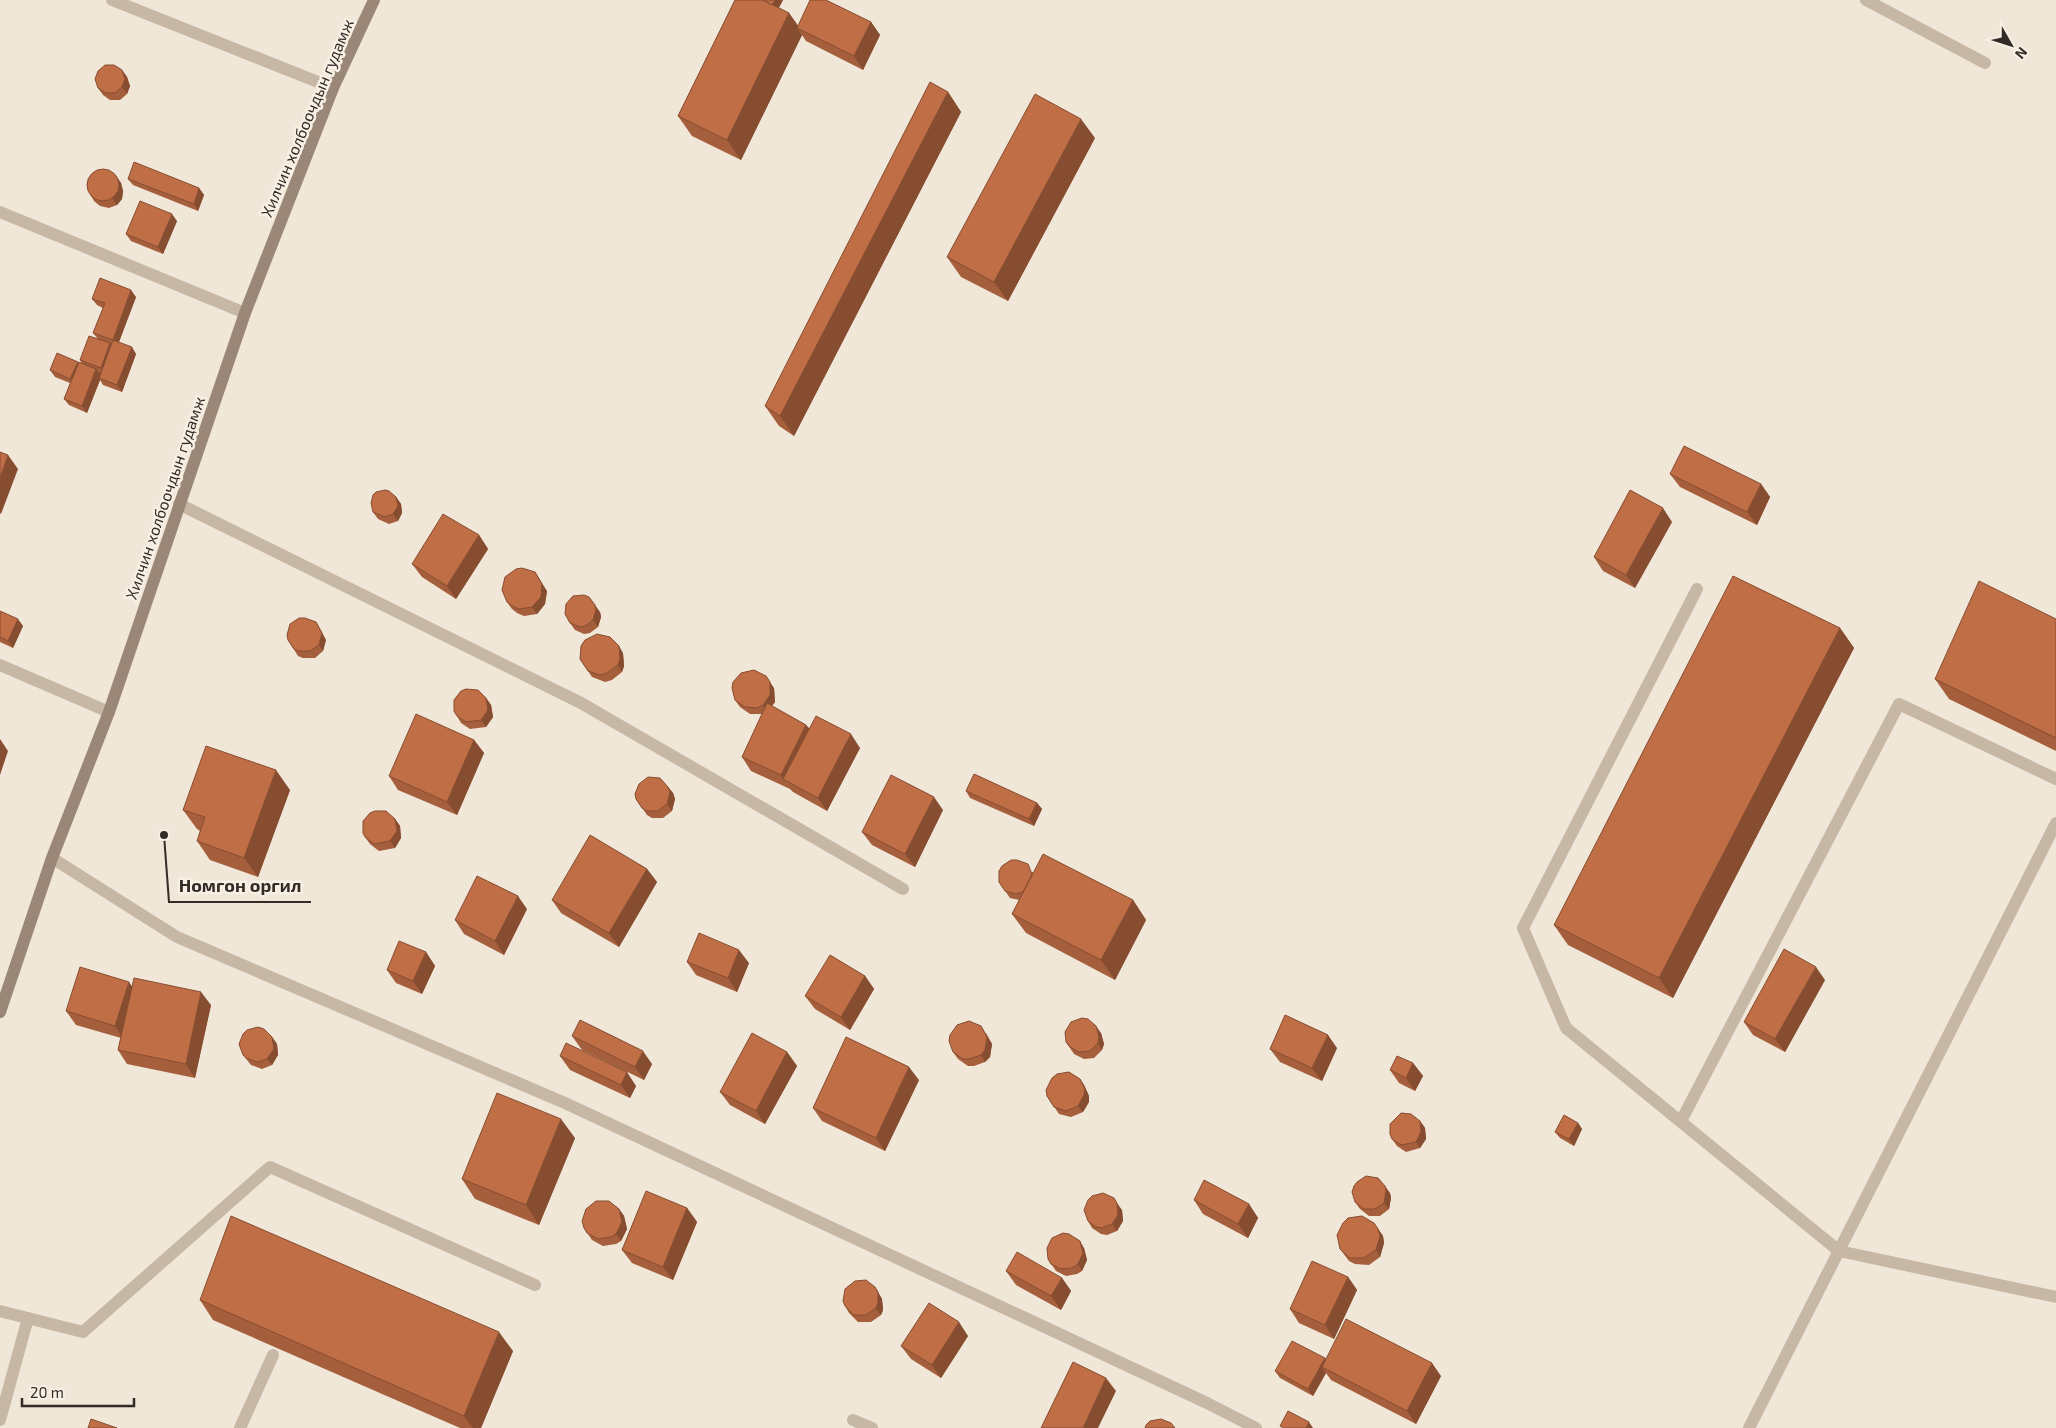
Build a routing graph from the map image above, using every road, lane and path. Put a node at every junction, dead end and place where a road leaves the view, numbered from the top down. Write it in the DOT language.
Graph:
graph roads {
  1 [pos="374,0"];
  2 [pos="1866,0"];
  3 [pos="116,1"];
  4 [pos="1985,63"];
  5 [pos="333,88"];
  6 [pos="0,212"];
  7 [pos="245,313"];
  8 [pos="179,504"];
  9 [pos="1697,590"];
  10 [pos="0,665"];
  11 [pos="109,712"];
  12 [pos="2056,779"];
  13 [pos="2056,823"];
  14 [pos="52,858"];
  15 [pos="903,889"];
  16 [pos="0,1012"];
  17 [pos="1681,1121"];
  18 [pos="1839,1251"];
  19 [pos="535,1285"];
  20 [pos="2056,1297"];
  21 [pos="0,1310"];
  22 [pos="28,1318"];
  23 [pos="273,1355"];
  24 [pos="0,1420"];
  25 [pos="853,1420"];
  26 [pos="240,1428"];
  27 [pos="872,1428"];
  28 [pos="1256,1428"];
  29 [pos="1749,1428"];
  1 -- 5 [label="main road, Хилчин холбоочдын гудамж"];
  2 -- 4 [label="street"];
  3 -- 5 [label="street"];
  5 -- 7 [label="main road, Хилчин холбоочдын гудамж"];
  6 -- 7 [label="street"];
  7 -- 8 [label="main road, Хилчин холбоочдын гудамж"];
  8 -- 11 [label="main road, Хилчин холбоочдын гудамж"];
  8 -- 15 [label="street"];
  9 -- 17 [label="street"];
  10 -- 11 [label="street"];
  11 -- 14 [label="main road, Хилчин холбоочдын гудамж"];
  12 -- 17 [label="street"];
  13 -- 18 [label="street"];
  14 -- 16 [label="main road, Хилчин холбоочдын гудамж"];
  14 -- 28 [label="street"];
  17 -- 18 [label="street"];
  18 -- 20 [label="street"];
  18 -- 29 [label="street"];
  19 -- 22 [label="street"];
  21 -- 22 [label="street"];
  22 -- 24 [label="street"];
  23 -- 26 [label="street"];
  25 -- 27 [label="street"];
}
